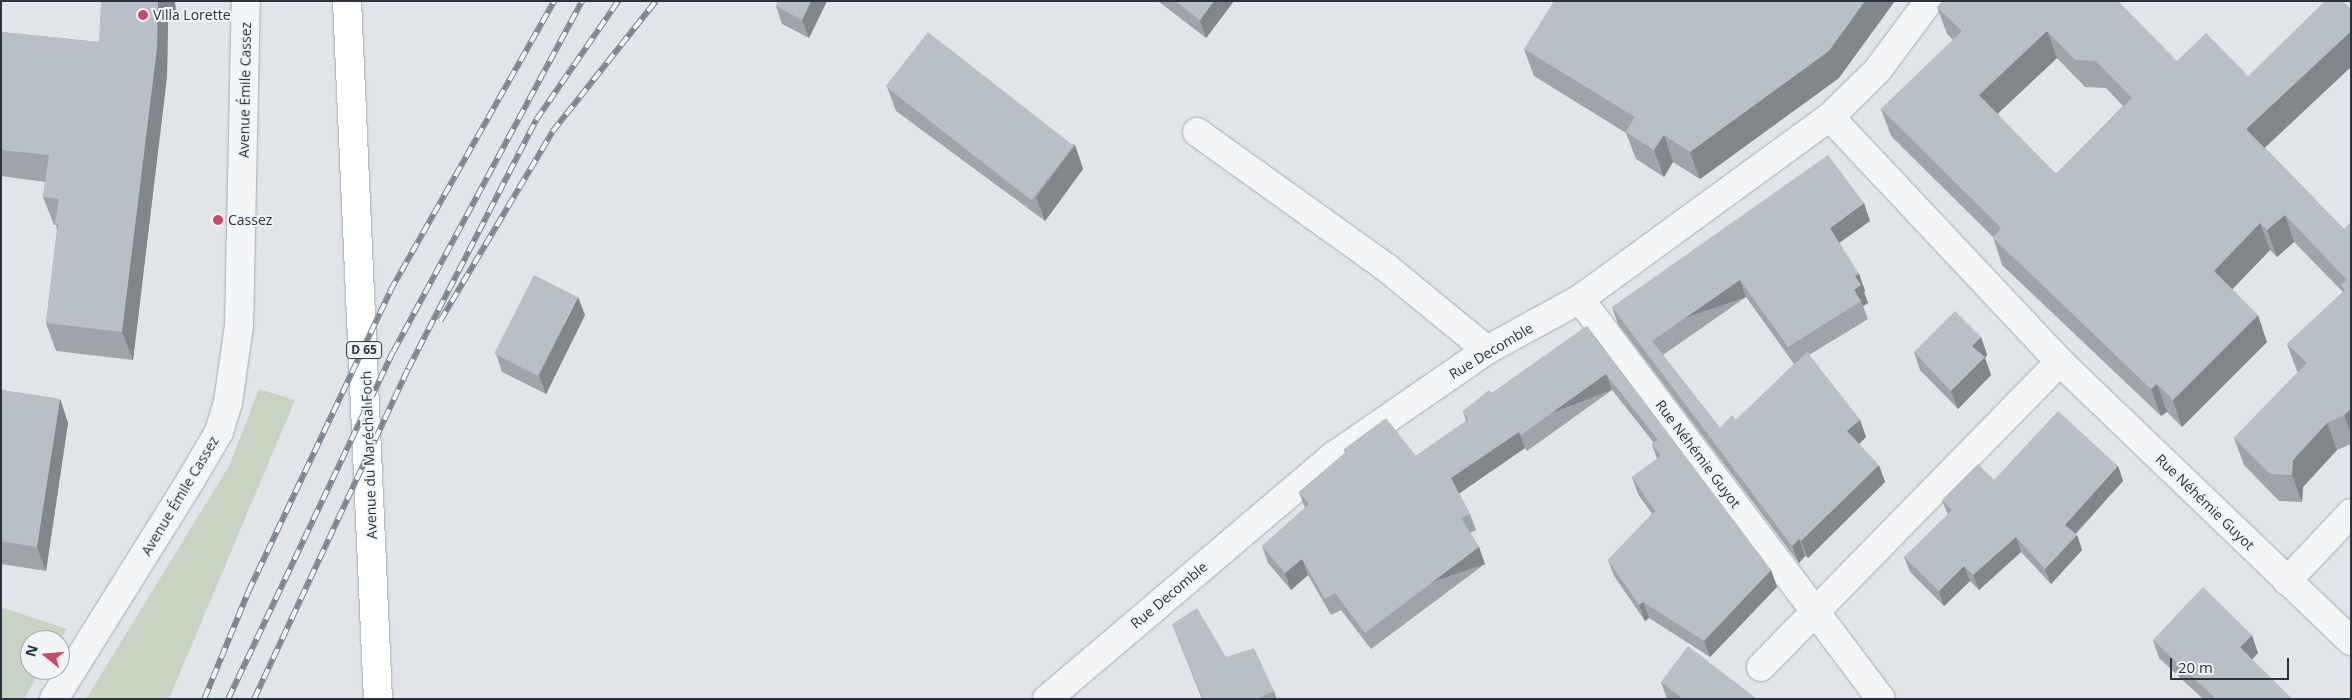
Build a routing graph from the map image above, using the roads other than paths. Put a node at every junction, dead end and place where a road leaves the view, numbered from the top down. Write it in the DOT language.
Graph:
graph roads {
  1 [pos="246,1"];
  2 [pos="347,1"];
  3 [pos="1929,1"];
  4 [pos="1830,117"];
  5 [pos="1197,132"];
  6 [pos="1580,298"];
  7 [pos="1487,350"];
  8 [pos="2060,362"];
  9 [pos="2351,513"];
  10 [pos="2287,581"];
  11 [pos="1815,611"];
  12 [pos="2351,641"];
  13 [pos="1760,667"];
  14 [pos="54,699"];
  15 [pos="378,699"];
  16 [pos="1047,699"];
  17 [pos="1881,699"];
  1 -- 14 [label="street, Avenue Émile Cassez"];
  2 -- 15 [label="main road, Avenue du Maréchal Foch / D 65"];
  3 -- 4 [label="street, Rue Decomble"];
  4 -- 6 [label="street, Rue Decomble"];
  4 -- 8 [label="street, Rue Néhémie Guyot"];
  5 -- 7 [label="street"];
  6 -- 7 [label="street, Rue Decomble"];
  6 -- 11 [label="street, Rue Néhémie Guyot"];
  7 -- 16 [label="street, Rue Decomble"];
  8 -- 10 [label="street, Rue Néhémie Guyot"];
  8 -- 11 [label="street"];
  9 -- 10 [label="street"];
  10 -- 12 [label="street, Rue Néhémie Guyot"];
  11 -- 13 [label="street"];
  11 -- 17 [label="street, Rue Néhémie Guyot"];
}
